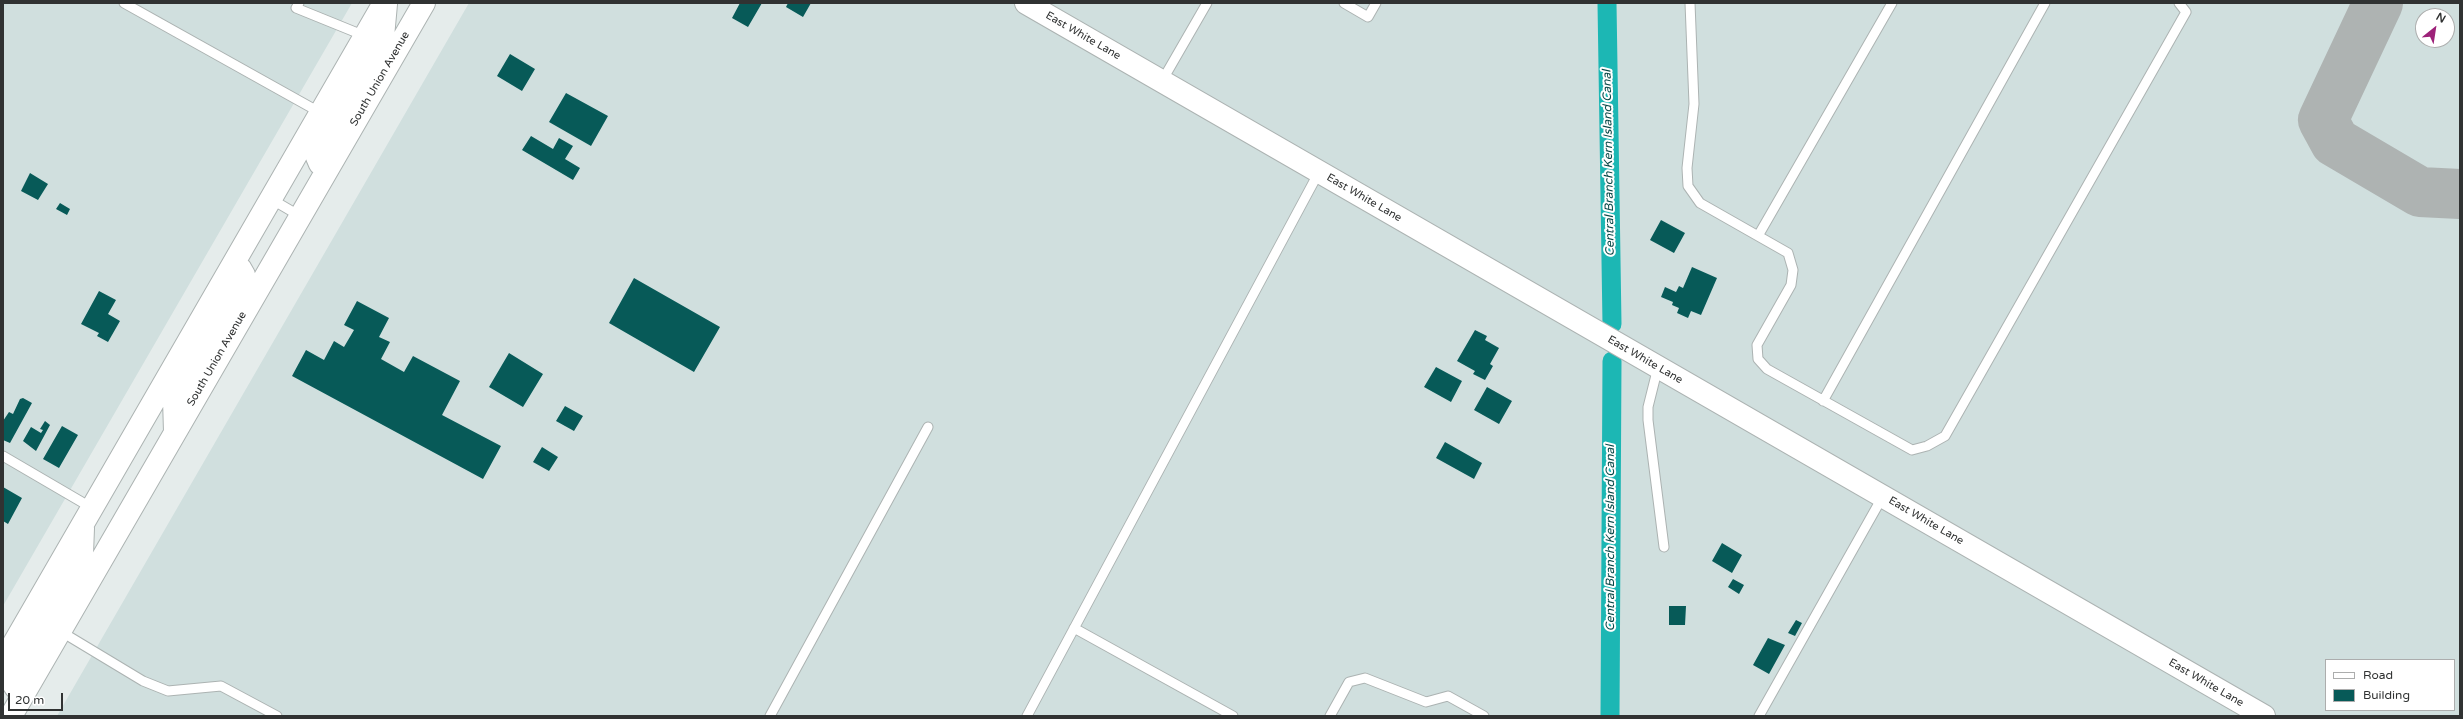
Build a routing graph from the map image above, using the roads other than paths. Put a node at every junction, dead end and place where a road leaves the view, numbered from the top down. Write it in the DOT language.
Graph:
graph roads {
  1 [pos="124,3"];
  2 [pos="299,3"];
  3 [pos="385,3"];
  4 [pos="424,3"];
  5 [pos="1026,3"];
  6 [pos="1207,3"];
  7 [pos="1344,3"];
  8 [pos="1376,3"];
  9 [pos="1690,3"];
  10 [pos="1892,3"];
  11 [pos="2045,3"];
  12 [pos="2179,3"];
  13 [pos="365,36"];
  14 [pos="1162,81"];
  15 [pos="321,113"];
  16 [pos="328,168"];
  17 [pos="1319,172"];
  18 [pos="271,199"];
  19 [pos="300,216"];
  20 [pos="1758,236"];
  21 [pos="233,265"];
  22 [pos="1658,367"];
  23 [pos="1823,401"];
  24 [pos="928,427"];
  25 [pos="175,432"];
  26 [pos="3,456"];
  27 [pos="1882,496"];
  28 [pos="88,516"];
  29 [pos="1664,547"];
  30 [pos="1074,628"];
  31 [pos="60,631"];
  32 [pos="3,662"];
  33 [pos="26,690"];
  34 [pos="11,716"];
  35 [pos="277,716"];
  36 [pos="770,716"];
  37 [pos="1027,716"];
  38 [pos="1233,716"];
  39 [pos="1330,716"];
  40 [pos="1484,716"];
  41 [pos="1759,716"];
  42 [pos="2264,716"];
  1 -- 15 [label="lane"];
  2 -- 13 [label="lane"];
  3 -- 13 [label="main road"];
  3 -- 16 [label="main road"];
  4 -- 16 [label="main road, South Union Avenue"];
  5 -- 14 [label="main road, East White Lane"];
  6 -- 14 [label="lane"];
  7 -- 8 [label="lane"];
  9 -- 20 [label="lane"];
  10 -- 20 [label="lane"];
  11 -- 23 [label="lane"];
  12 -- 23 [label="lane"];
  13 -- 15 [label="main road"];
  14 -- 17 [label="main road, East White Lane"];
  15 -- 18 [label="main road"];
  16 -- 19 [label="main road, South Union Avenue"];
  17 -- 22 [label="main road, East White Lane"];
  17 -- 30 [label="lane"];
  18 -- 19 [label="lane"];
  18 -- 21 [label="main road"];
  19 -- 25 [label="main road, South Union Avenue"];
  20 -- 23 [label="lane"];
  21 -- 25 [label="main road"];
  21 -- 28 [label="main road"];
  22 -- 27 [label="main road, East White Lane"];
  22 -- 29 [label="lane"];
  24 -- 36 [label="lane"];
  25 -- 31 [label="main road, South Union Avenue"];
  26 -- 28 [label="lane"];
  27 -- 41 [label="lane"];
  27 -- 42 [label="main road, East White Lane"];
  28 -- 32 [label="main road"];
  28 -- 33 [label="main road"];
  30 -- 37 [label="lane"];
  30 -- 38 [label="lane"];
  31 -- 33 [label="main road, South Union Avenue"];
  31 -- 35 [label="lane"];
  33 -- 34 [label="main road, South Union Avenue"];
  39 -- 40 [label="lane"];
}
